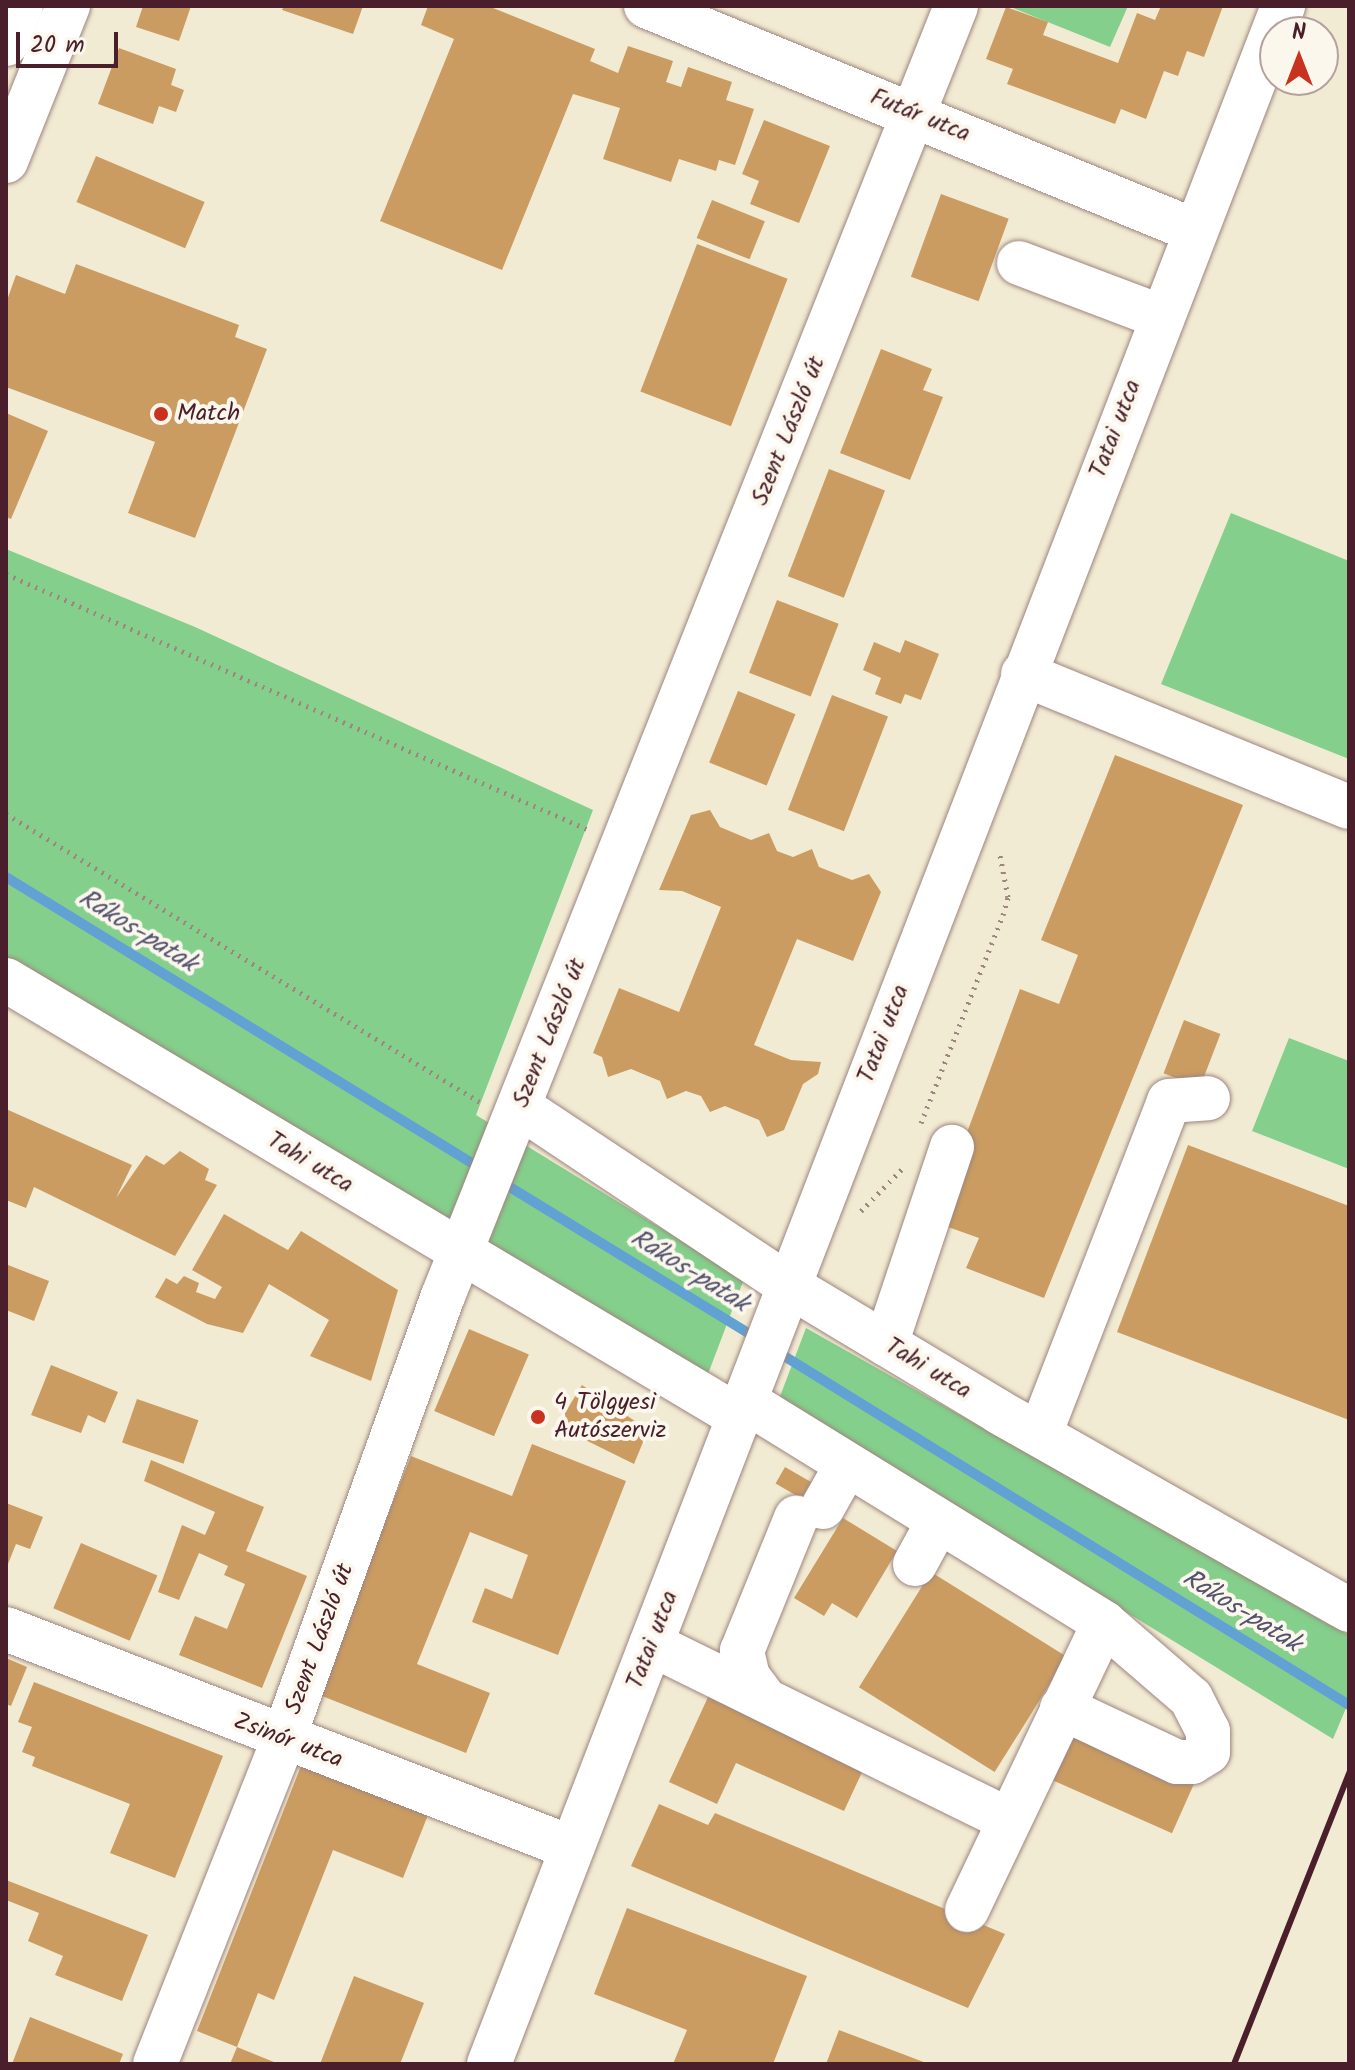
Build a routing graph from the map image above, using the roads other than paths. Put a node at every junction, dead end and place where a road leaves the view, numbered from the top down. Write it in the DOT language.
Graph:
graph roads {
  1 [pos="21,6"];
  2 [pos="68,6"];
  3 [pos="646,6"];
  4 [pos="956,6"];
  5 [pos="1283,6"];
  6 [pos="6,44"];
  7 [pos="915,114"];
  8 [pos="6,161"];
  9 [pos="1193,230"];
  10 [pos="1019,263"];
  11 [pos="1159,316"];
  12 [pos="1023,674"];
  13 [pos="1349,807"];
  14 [pos="6,980"];
  15 [pos="1208,1098"];
  16 [pos="517,1115"];
  17 [pos="952,1147"];
  18 [pos="467,1240"];
  19 [pos="788,1285"];
  20 [pos="886,1344"];
  21 [pos="745,1402"];
  22 [pos="1040,1434"];
  23 [pos="846,1466"];
  24 [pos="938,1522"];
  25 [pos="915,1564"];
  26 [pos="1349,1610"];
  27 [pos="1104,1623"];
  28 [pos="6,1629"];
  29 [pos="651,1644"];
  30 [pos="761,1694"];
  31 [pos="1062,1708"];
  32 [pos="283,1740"];
  33 [pos="1007,1819"];
  34 [pos="572,1848"];
  35 [pos="967,1910"];
  36 [pos="155,2064"];
  37 [pos="489,2064"];
  1 -- 6 [label="street"];
  2 -- 8 [label="street"];
  3 -- 7 [label="street, Futár utca"];
  4 -- 7 [label="street, Szent László út"];
  5 -- 9 [label="street, Tatai utca"];
  7 -- 9 [label="street, Futár utca"];
  7 -- 16 [label="street, Szent László út"];
  9 -- 11 [label="street, Tatai utca"];
  10 -- 11 [label="street"];
  11 -- 12 [label="street, Tatai utca"];
  12 -- 13 [label="street"];
  12 -- 19 [label="street, Tatai utca"];
  14 -- 18 [label="street, Tahi utca"];
  15 -- 22 [label="street"];
  16 -- 18 [label="street, Szent László út"];
  16 -- 19 [label="street, Tahi utca"];
  17 -- 20 [label="street"];
  18 -- 21 [label="street, Tahi utca"];
  18 -- 32 [label="street, Szent László út"];
  19 -- 20 [label="street, Tahi utca"];
  19 -- 21 [label="street, Tatai utca"];
  20 -- 22 [label="street, Tahi utca"];
  21 -- 23 [label="street, Tahi utca"];
  21 -- 29 [label="street, Tatai utca"];
  22 -- 26 [label="street, Tahi utca"];
  23 -- 24 [label="street, Tahi utca"];
  23 -- 30 [label="street"];
  24 -- 25 [label="street"];
  24 -- 27 [label="street, Tahi utca"];
  27 -- 31 [label="street"];
  27 -- 31 [label="street, Tahi utca"];
  28 -- 32 [label="street, Zsinór utca"];
  29 -- 30 [label="street"];
  29 -- 34 [label="street, Tatai utca"];
  30 -- 33 [label="street"];
  31 -- 33 [label="street"];
  32 -- 34 [label="street, Zsinór utca"];
  32 -- 36 [label="street, Szent László út"];
  33 -- 35 [label="street"];
  34 -- 37 [label="street, Tatai utca"];
}
